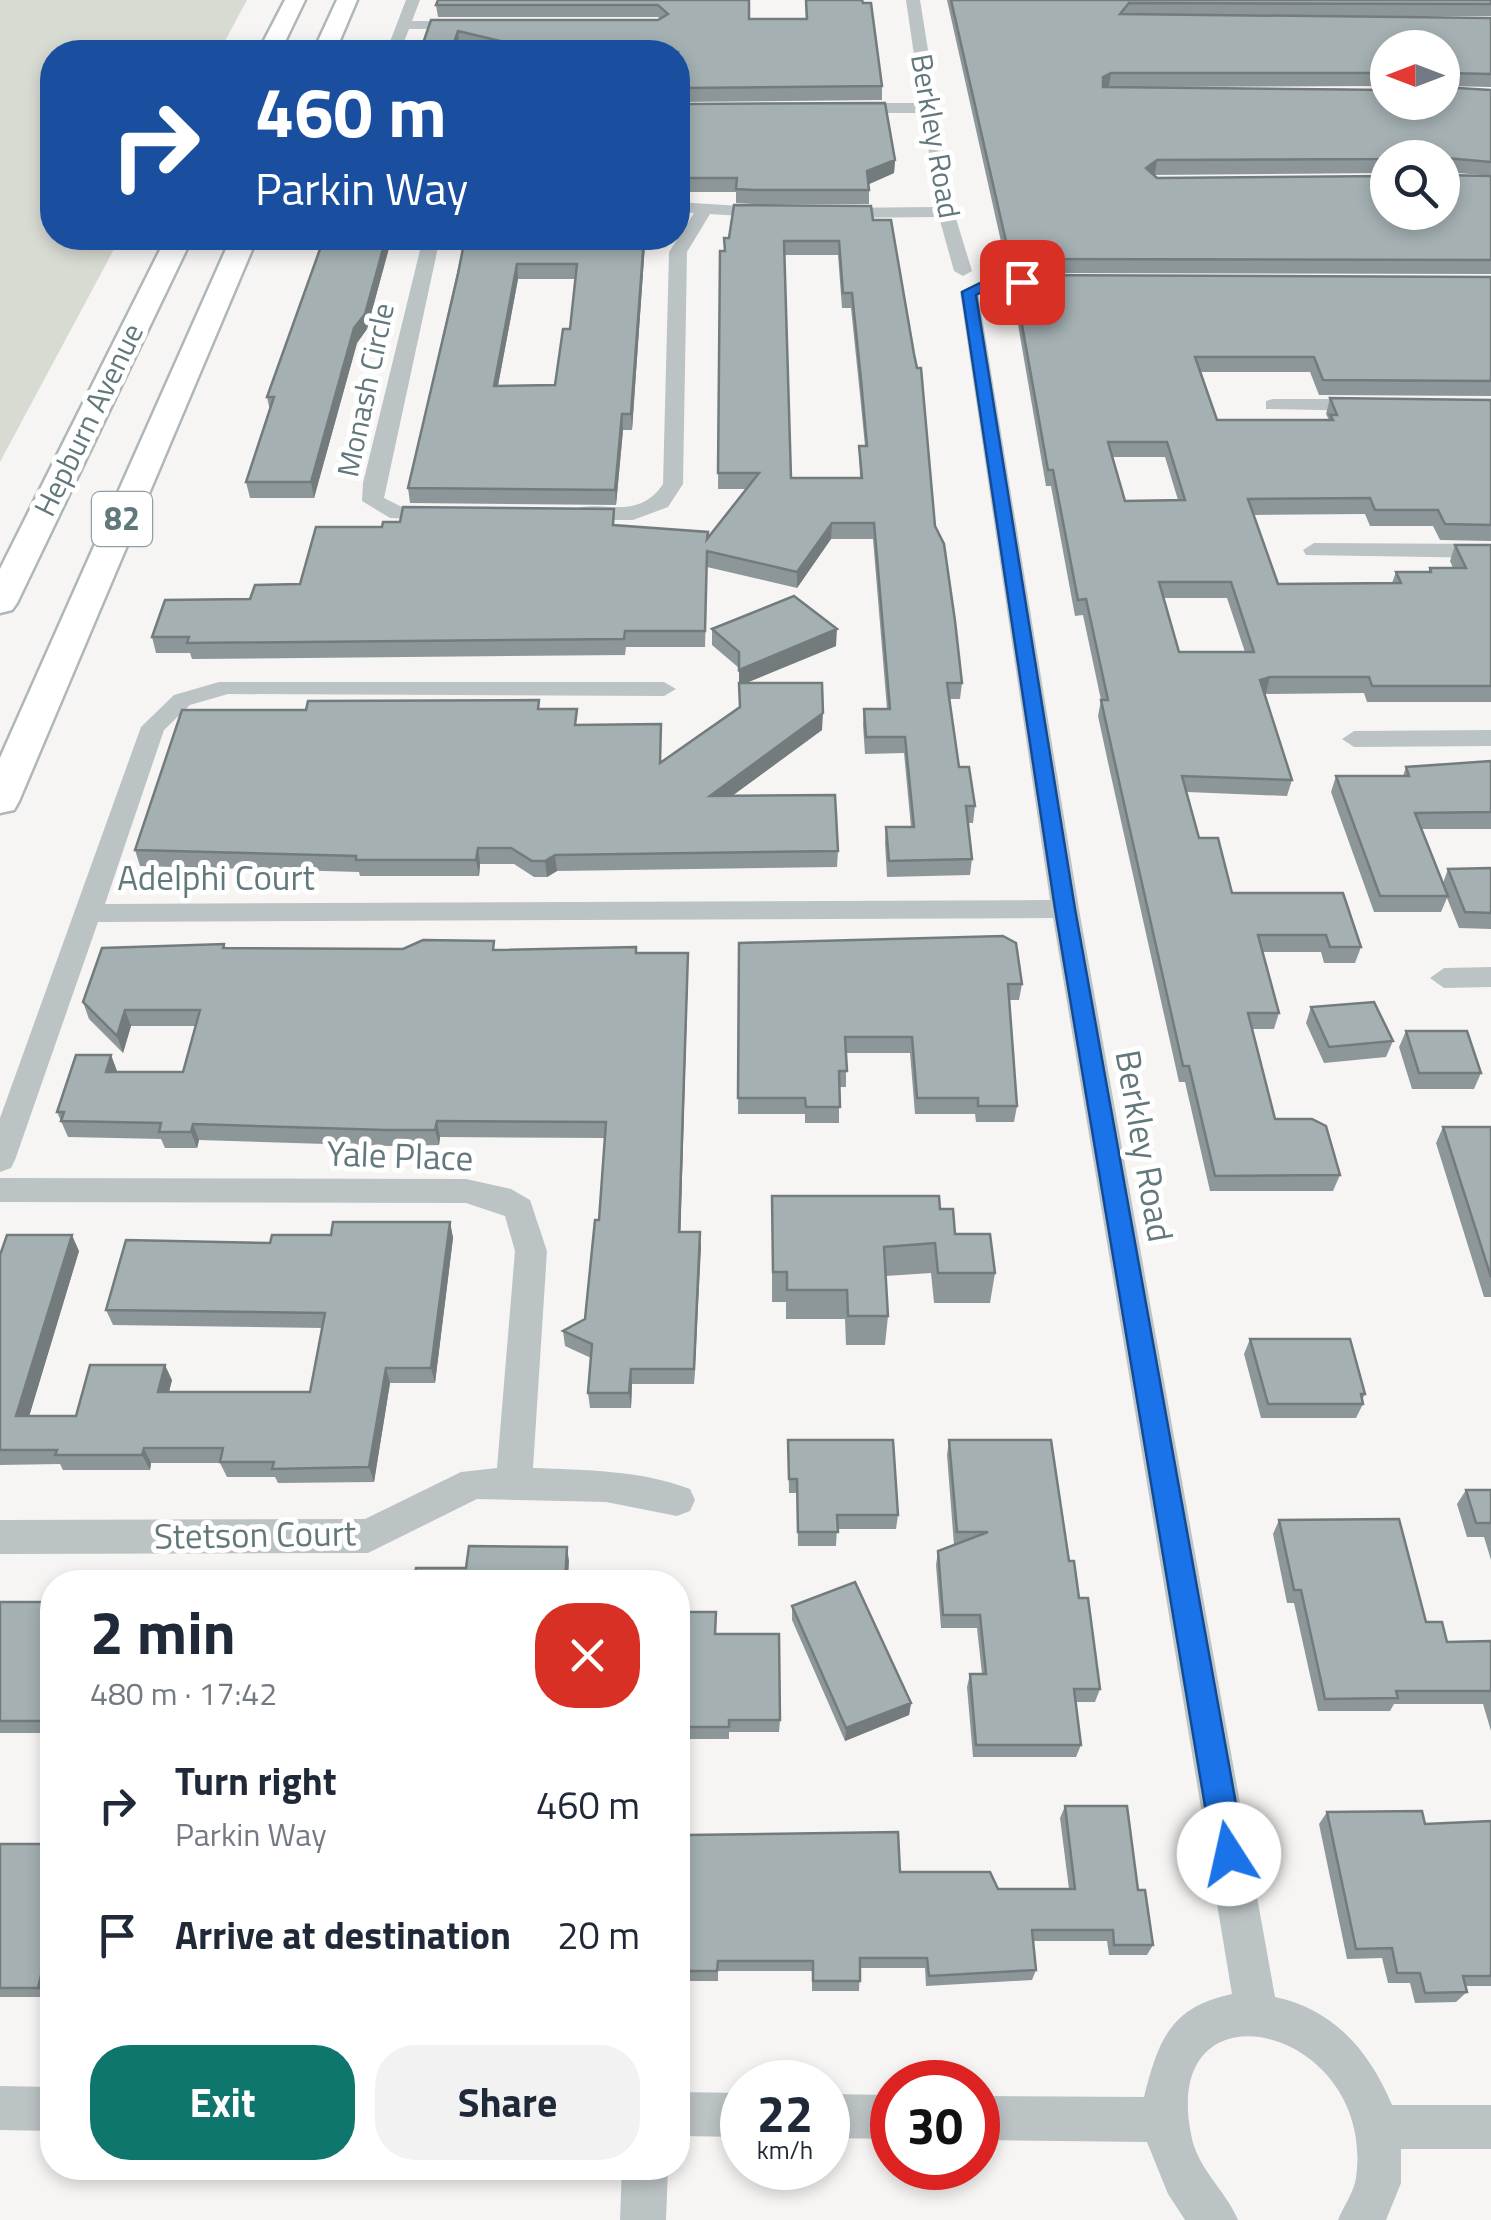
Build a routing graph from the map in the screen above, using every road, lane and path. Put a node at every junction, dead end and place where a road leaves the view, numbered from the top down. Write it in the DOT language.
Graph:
graph roads {
  1 [pos="295,0"];
  2 [pos="347,0"];
  3 [pos="412,0"];
  4 [pos="913,0"];
  5 [pos="403,25"];
  6 [pos="482,25"];
  7 [pos="275,40"];
  8 [pos="329,40"];
  9 [pos="397,40"];
  10 [pos="832,108"];
  11 [pos="929,108"];
  12 [pos="690,208"];
  13 [pos="704,210"];
  14 [pos="946,212"];
  15 [pos="792,213"];
  16 [pos="811,213"];
  17 [pos="690,233"];
  18 [pos="173,250"];
  19 [pos="239,250"];
  20 [pos="428,250"];
  21 [pos="679,250"];
  22 [pos="964,282"];
  23 [pos="1080,282"];
  24 [pos="1273,405"];
  25 [pos="1392,406"];
  26 [pos="455,514"];
  27 [pos="549,514"];
  28 [pos="1314,550"];
  29 [pos="1491,551"];
  30 [pos="0,602"];
  31 [pos="664,689"];
  32 [pos="1354,738"];
  33 [pos="1491,738"];
  34 [pos="0,801"];
  35 [pos="1065,909"];
  36 [pos="88,913"];
  37 [pos="1444,978"];
  38 [pos="1491,978"];
  39 [pos="0,1160"];
  40 [pos="0,1190"];
  41 [pos="514,1482"];
  42 [pos="677,1500"];
  43 [pos="0,1537"];
  44 [pos="1256,2011"];
  45 [pos="0,2108"];
  46 [pos="40,2109"];
  47 [pos="690,2114"];
  48 [pos="720,2115"];
  49 [pos="1000,2118"];
  50 [pos="1164,2120"];
  51 [pos="1379,2127"];
  52 [pos="1491,2128"];
  53 [pos="645,2180"];
  54 [pos="643,2220"];
  55 [pos="1215,2220"];
  56 [pos="1361,2220"];
  1 -- 7 [label="main road"];
  2 -- 8 [label="main road"];
  3 -- 5 [label="street"];
  4 -- 11 [label="street, Berkley Road"];
  5 -- 6 [label="street"];
  5 -- 9 [label="street"];
  10 -- 11 [label="street"];
  11 -- 14 [label="street, Berkley Road"];
  12 -- 13 [label="street"];
  13 -- 15 [label="street"];
  13 -- 17 [label="street"];
  14 -- 16 [label="street"];
  14 -- 22 [label="street, Berkley Road"];
  18 -- 30 [label="main road, Hepburn Avenue / 82"];
  19 -- 34 [label="main road, Hepburn Avenue / 82"];
  20 -- 26 [label="street, Monash Circle"];
  21 -- 27 [label="street"];
  22 -- 23 [label="street"];
  22 -- 35 [label="street, Berkley Road"];
  24 -- 25 [label="street"];
  28 -- 29 [label="street"];
  31 -- 36 [label="street, Adelphi Court"];
  32 -- 33 [label="street"];
  35 -- 36 [label="street, Adelphi Court"];
  35 -- 44 [label="street, Berkley Road"];
  36 -- 39 [label="street"];
  37 -- 38 [label="street"];
  40 -- 41 [label="street, Yale Place"];
  41 -- 42 [label="street, Stetson Court"];
  41 -- 43 [label="street, Stetson Court"];
  44 -- 50 [label="street"];
  44 -- 51 [label="street"];
  45 -- 46 [label="street"];
  47 -- 48 [label="street"];
  49 -- 50 [label="street"];
  50 -- 55 [label="street"];
  51 -- 52 [label="street"];
  51 -- 56 [label="street"];
  53 -- 54 [label="street"];
}
